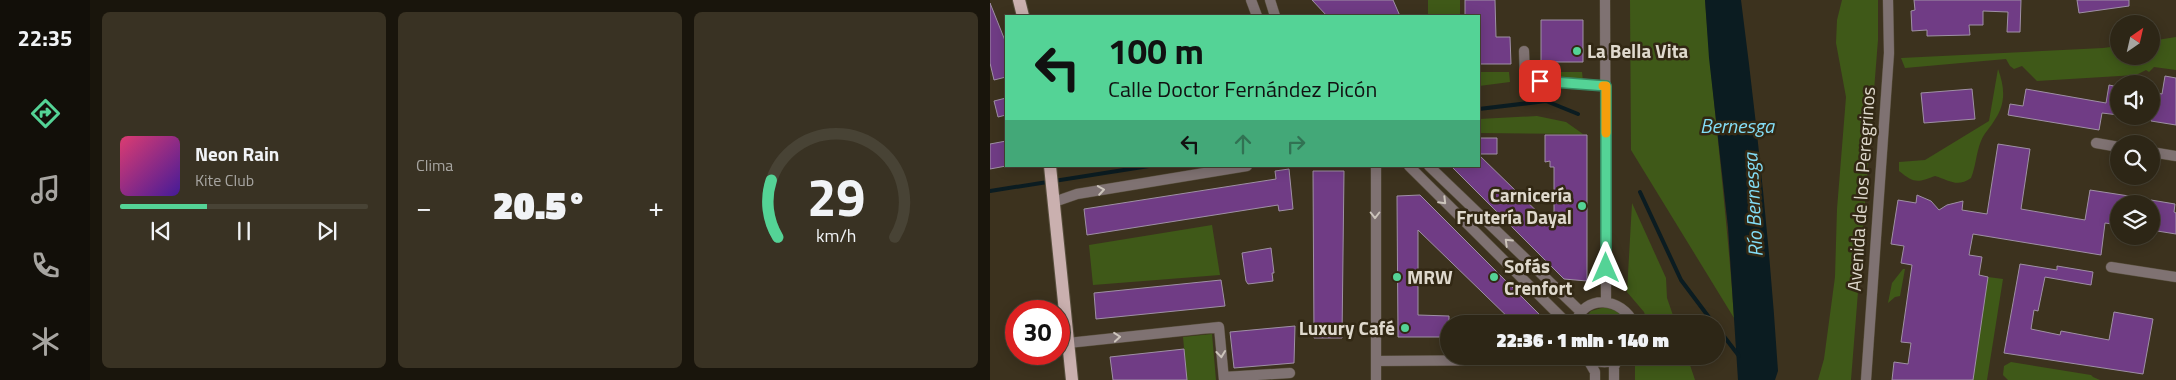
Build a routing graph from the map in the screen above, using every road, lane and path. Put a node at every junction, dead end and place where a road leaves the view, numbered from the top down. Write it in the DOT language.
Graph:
graph roads {
  1 [pos="1019,0"];
  2 [pos="1270,0"];
  3 [pos="1605,0"];
  4 [pos="1888,0"];
  5 [pos="1251,2"];
  6 [pos="1023,15"];
  7 [pos="1252,15"];
  8 [pos="1257,15"];
  9 [pos="1275,15"];
  10 [pos="1524,51"];
  11 [pos="1606,86"];
  12 [pos="2096,143"];
  13 [pos="2110,145"];
  14 [pos="2160,153"];
  15 [pos="2176,156"];
  16 [pos="1241,167"];
  17 [pos="1376,167"];
  18 [pos="1410,167"];
  19 [pos="1430,167"];
  20 [pos="1050,170"];
  21 [pos="1053,197"];
  22 [pos="2111,267"];
  23 [pos="2176,277"];
  24 [pos="1064,300"];
  25 [pos="1606,302"];
  26 [pos="1581,312"];
  27 [pos="1559,315"];
  28 [pos="1580,315"];
  29 [pos="1629,315"];
  30 [pos="1070,342"];
  31 [pos="1070,361"];
  32 [pos="1376,361"];
  33 [pos="1440,361"];
  34 [pos="1591,365"];
  35 [pos="1615,365"];
  36 [pos="1290,373"];
  37 [pos="1224,379"];
  38 [pos="1072,380"];
  39 [pos="1376,380"];
  40 [pos="1595,380"];
  41 [pos="1614,380"];
  42 [pos="1866,380"];
  1 -- 6 [label="main road"];
  2 -- 9 [label="street"];
  3 -- 11 [label="street"];
  4 -- 42 [label="street, Avenida de los Peregrinos"];
  5 -- 7 [label="street"];
  5 -- 8 [label="street"];
  10 -- 11 [label="street"];
  11 -- 25 [label="street"];
  12 -- 13 [label="street"];
  14 -- 15 [label="street"];
  21 -- 16 [label="street, one-way"];
  17 -- 32 [label="street, one-way"];
  18 -- 27 [label="street, one-way"];
  26 -- 19 [label="street, one-way"];
  20 -- 21 [label="main road"];
  21 -- 24 [label="main road"];
  22 -- 23 [label="street"];
  25 -- 26 [label="street"];
  25 -- 29 [label="street"];
  26 -- 28 [label="street"];
  30 -- 37 [label="street, one-way"];
  31 -- 38 [label="main road"];
  32 -- 33 [label="street"];
  32 -- 39 [label="street"];
  34 -- 40 [label="street"];
  35 -- 41 [label="street"];
  36 -- 37 [label="street"];
}
